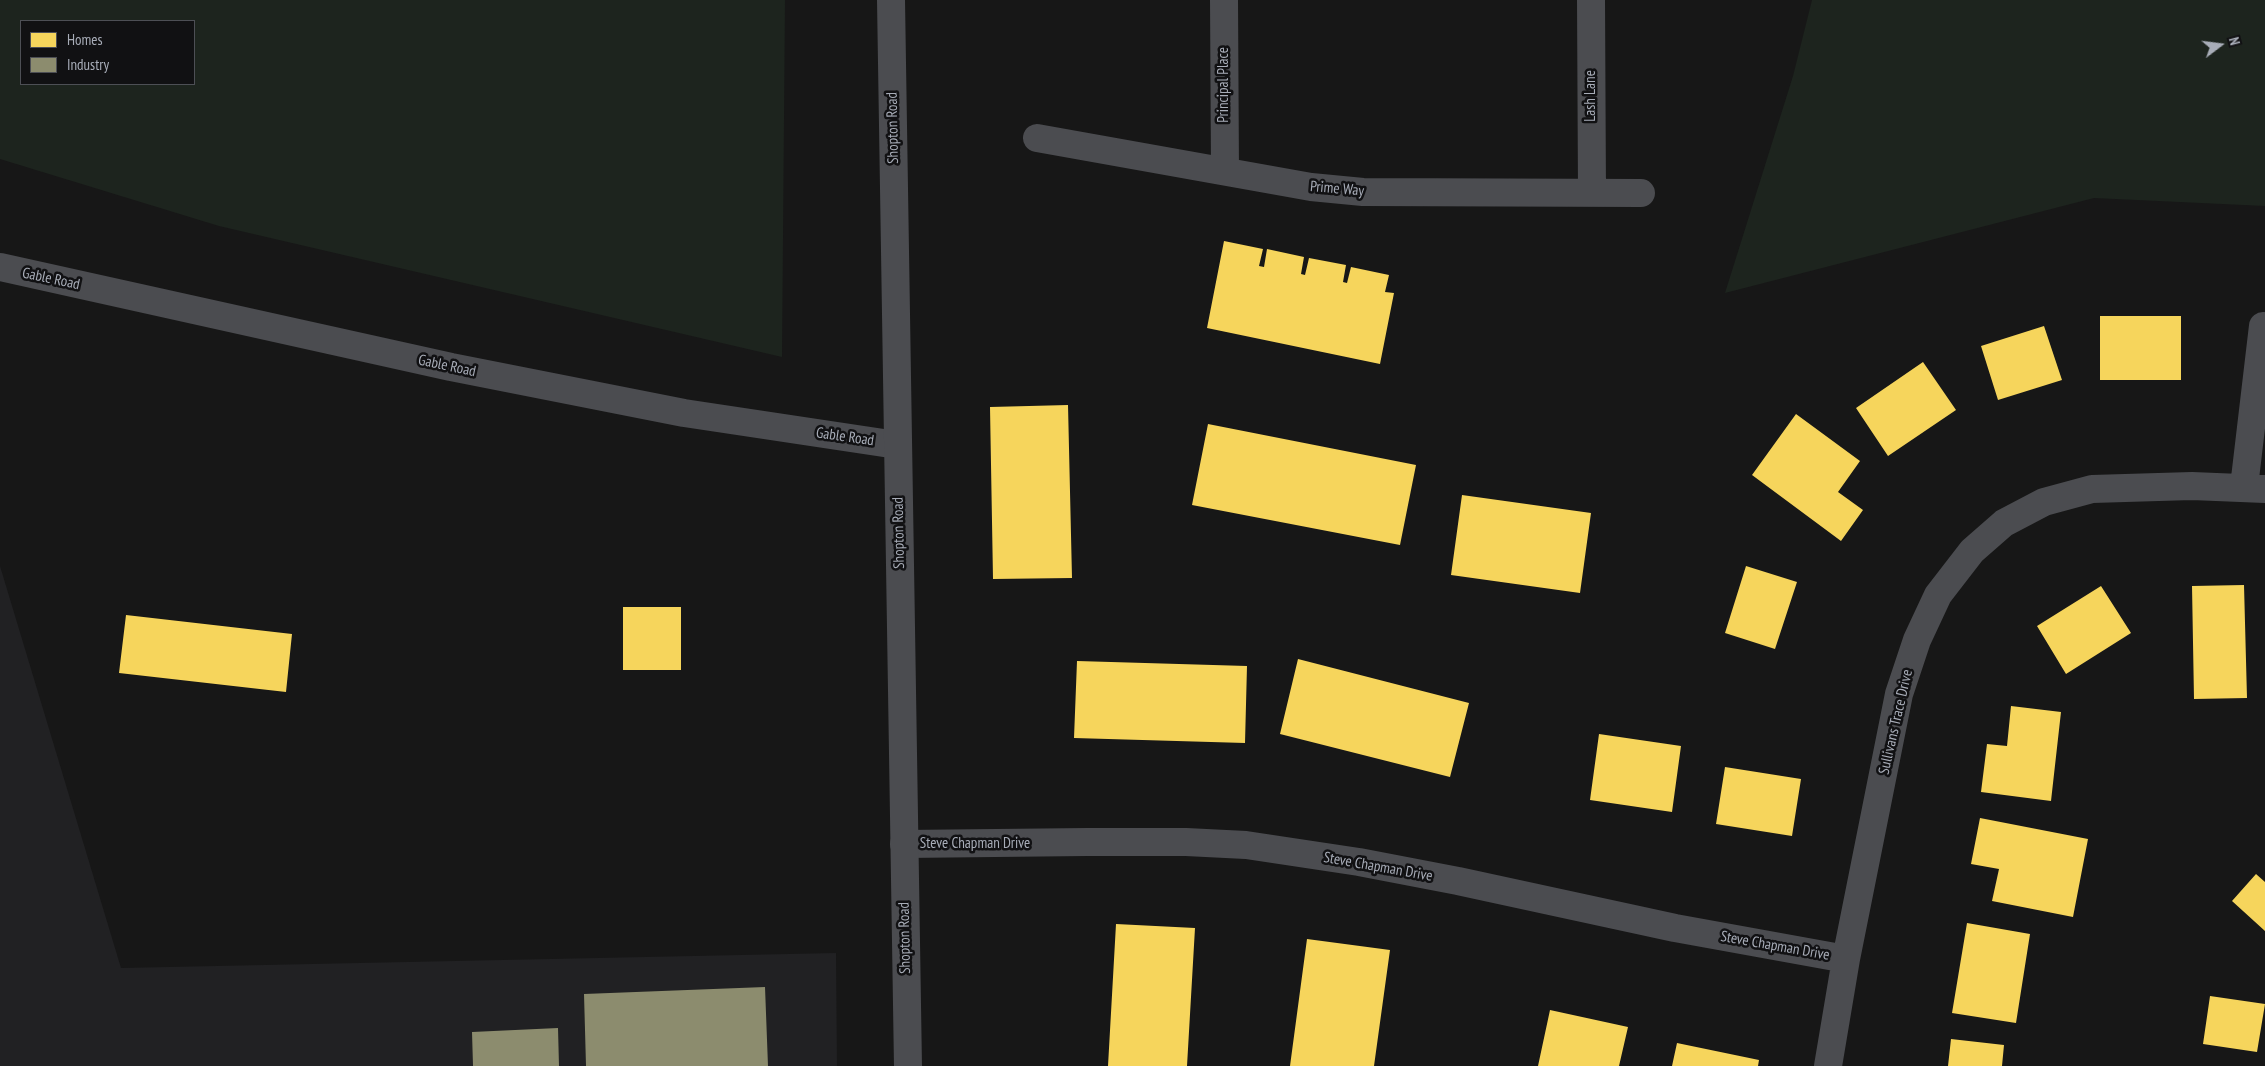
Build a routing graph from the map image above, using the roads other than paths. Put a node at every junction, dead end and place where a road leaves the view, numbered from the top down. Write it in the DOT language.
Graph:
graph roads {
  1 [pos="891,0"];
  2 [pos="1224,0"];
  3 [pos="1591,0"];
  4 [pos="1037,138"];
  5 [pos="1225,171"];
  6 [pos="1592,192"];
  7 [pos="1641,193"];
  8 [pos="0,268"];
  9 [pos="2263,326"];
  10 [pos="897,445"];
  11 [pos="2255,488"];
  12 [pos="904,844"];
  13 [pos="1846,959"];
  14 [pos="908,1066"];
  15 [pos="1828,1066"];
  1 -- 10 [label="street, Shopton Road"];
  2 -- 5 [label="street, Principal Place"];
  3 -- 6 [label="street, Lash Lane"];
  4 -- 5 [label="street, Prime Way"];
  5 -- 6 [label="street, Prime Way"];
  6 -- 7 [label="street, Prime Way"];
  8 -- 10 [label="street, Gable Road"];
  9 -- 11 [label="street"];
  10 -- 12 [label="street, Shopton Road"];
  11 -- 13 [label="street, Sullivans Trace Drive"];
  12 -- 13 [label="street, Steve Chapman Drive"];
  12 -- 14 [label="street, Shopton Road"];
  13 -- 15 [label="street, Sullivans Trace Drive"];
}
